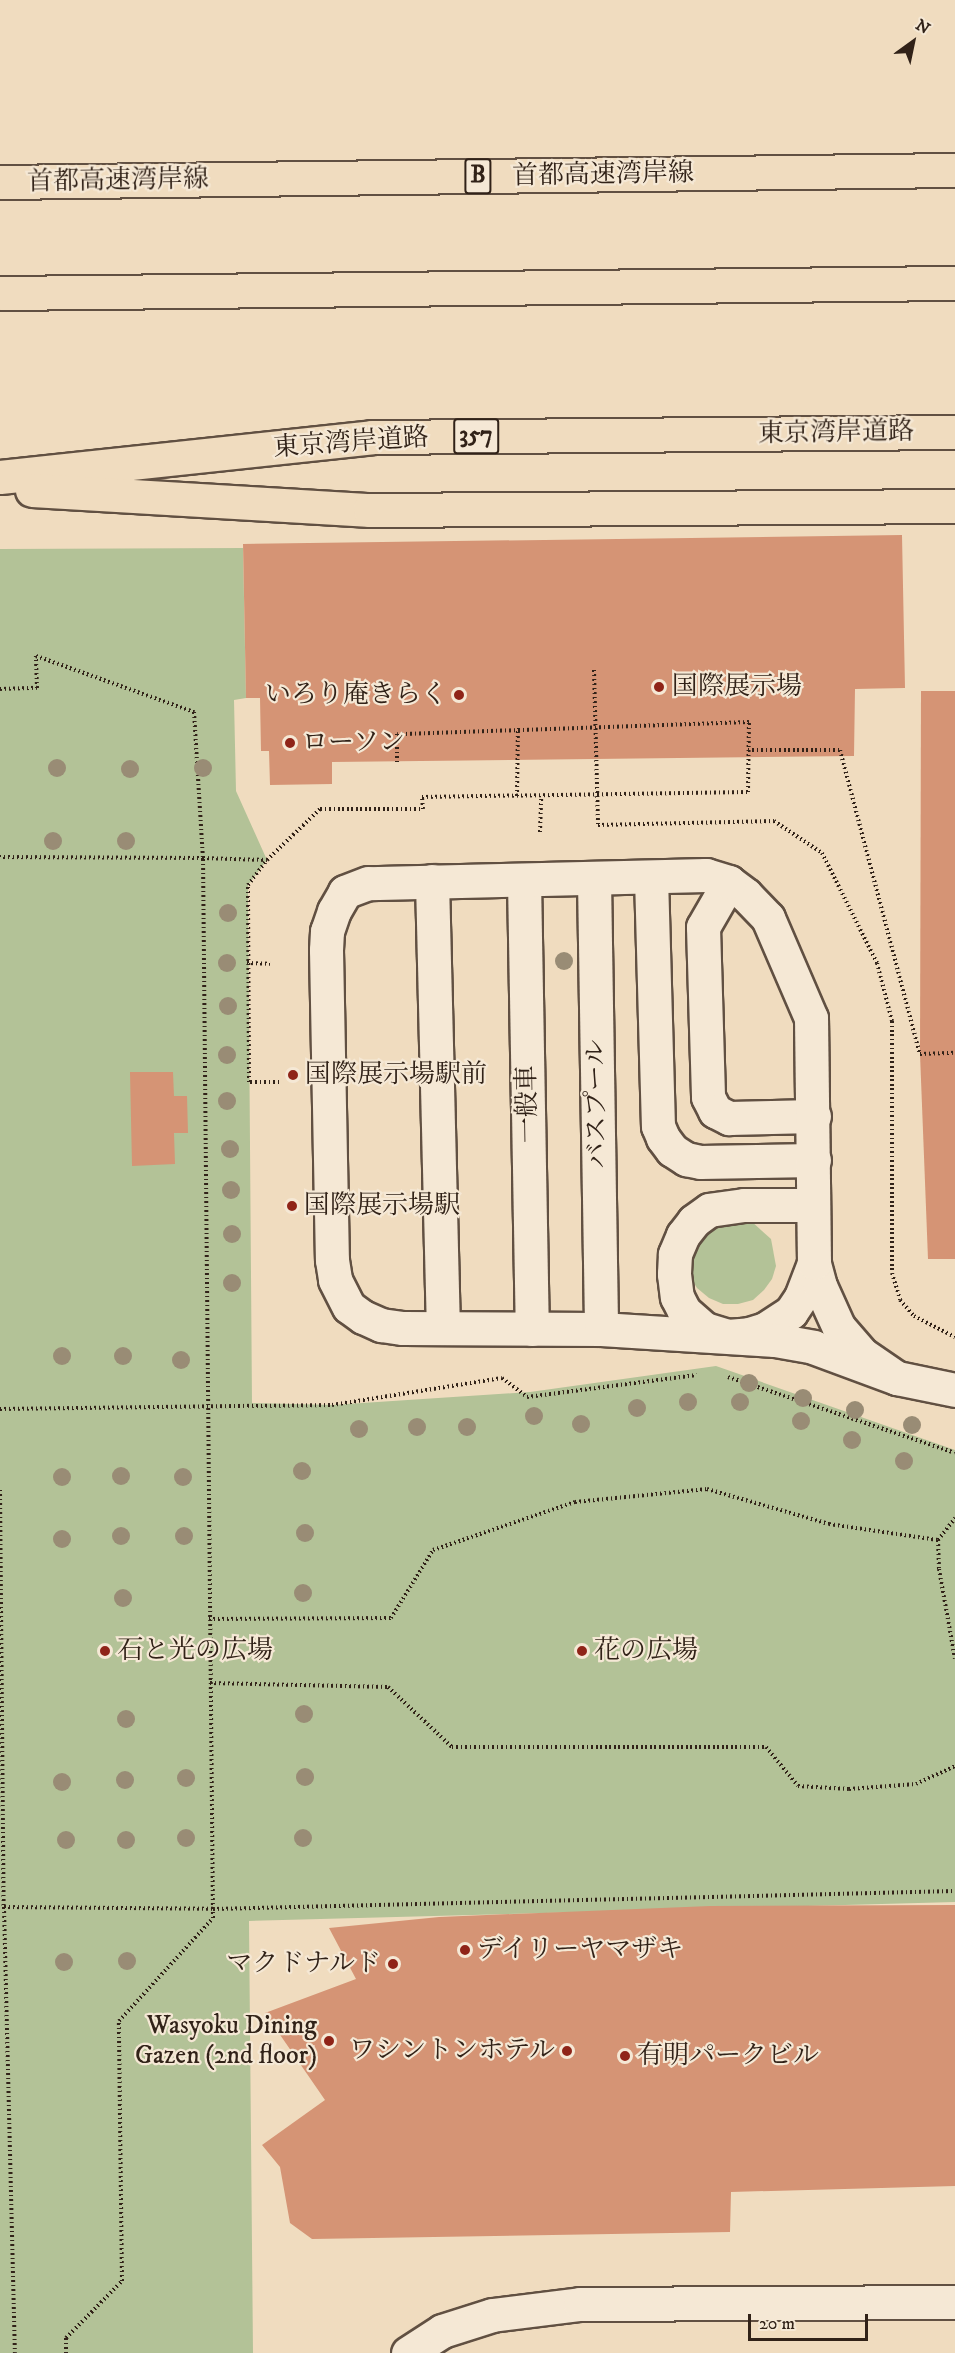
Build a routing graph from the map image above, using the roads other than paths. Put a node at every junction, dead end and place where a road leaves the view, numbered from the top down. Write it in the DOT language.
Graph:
graph roads {
  1 [pos="955,170"];
  2 [pos="0,182"];
  3 [pos="955,284"];
  4 [pos="352,291"];
  5 [pos="0,293"];
  6 [pos="955,306"];
  7 [pos="955,432"];
  8 [pos="0,477"];
  9 [pos="0,488"];
  10 [pos="955,506"];
  11 [pos="651,878"];
  12 [pos="594,879"];
  13 [pos="524,880"];
  14 [pos="432,881"];
  15 [pos="729,882"];
  16 [pos="814,1116"];
  17 [pos="814,1160"];
  18 [pos="813,1205"];
  19 [pos="814,1263"];
  20 [pos="443,1328"];
  21 [pos="532,1329"];
  22 [pos="601,1329"];
  23 [pos="728,1336"];
  24 [pos="897,1378"];
  25 [pos="955,1390"];
  26 [pos="955,2302"];
  27 [pos="408,2353"];
  1 -- 2 [label="highway, 首都高速湾岸線 / B"];
  3 -- 4 [label="highway"];
  4 -- 5 [label="highway"];
  4 -- 6 [label="highway"];
  7 -- 8 [label="highway, 東京湾岸道路 / 357"];
  9 -- 10 [label="highway"];
  11 -- 12 [label="street"];
  11 -- 15 [label="street"];
  11 -- 17 [label="street"];
  12 -- 13 [label="street"];
  12 -- 22 [label="street, バスプール"];
  13 -- 14 [label="street"];
  13 -- 21 [label="street, 一般車"];
  14 -- 20 [label="street"];
  14 -- 20 [label="street"];
  15 -- 16 [label="street"];
  15 -- 16 [label="street"];
  16 -- 17 [label="street"];
  17 -- 18 [label="street"];
  18 -- 19 [label="street"];
  18 -- 23 [label="street"];
  19 -- 23 [label="street"];
  19 -- 24 [label="street"];
  20 -- 21 [label="street"];
  21 -- 22 [label="street"];
  22 -- 23 [label="street"];
  23 -- 24 [label="street"];
  24 -- 25 [label="street"];
  26 -- 27 [label="street"];
}
